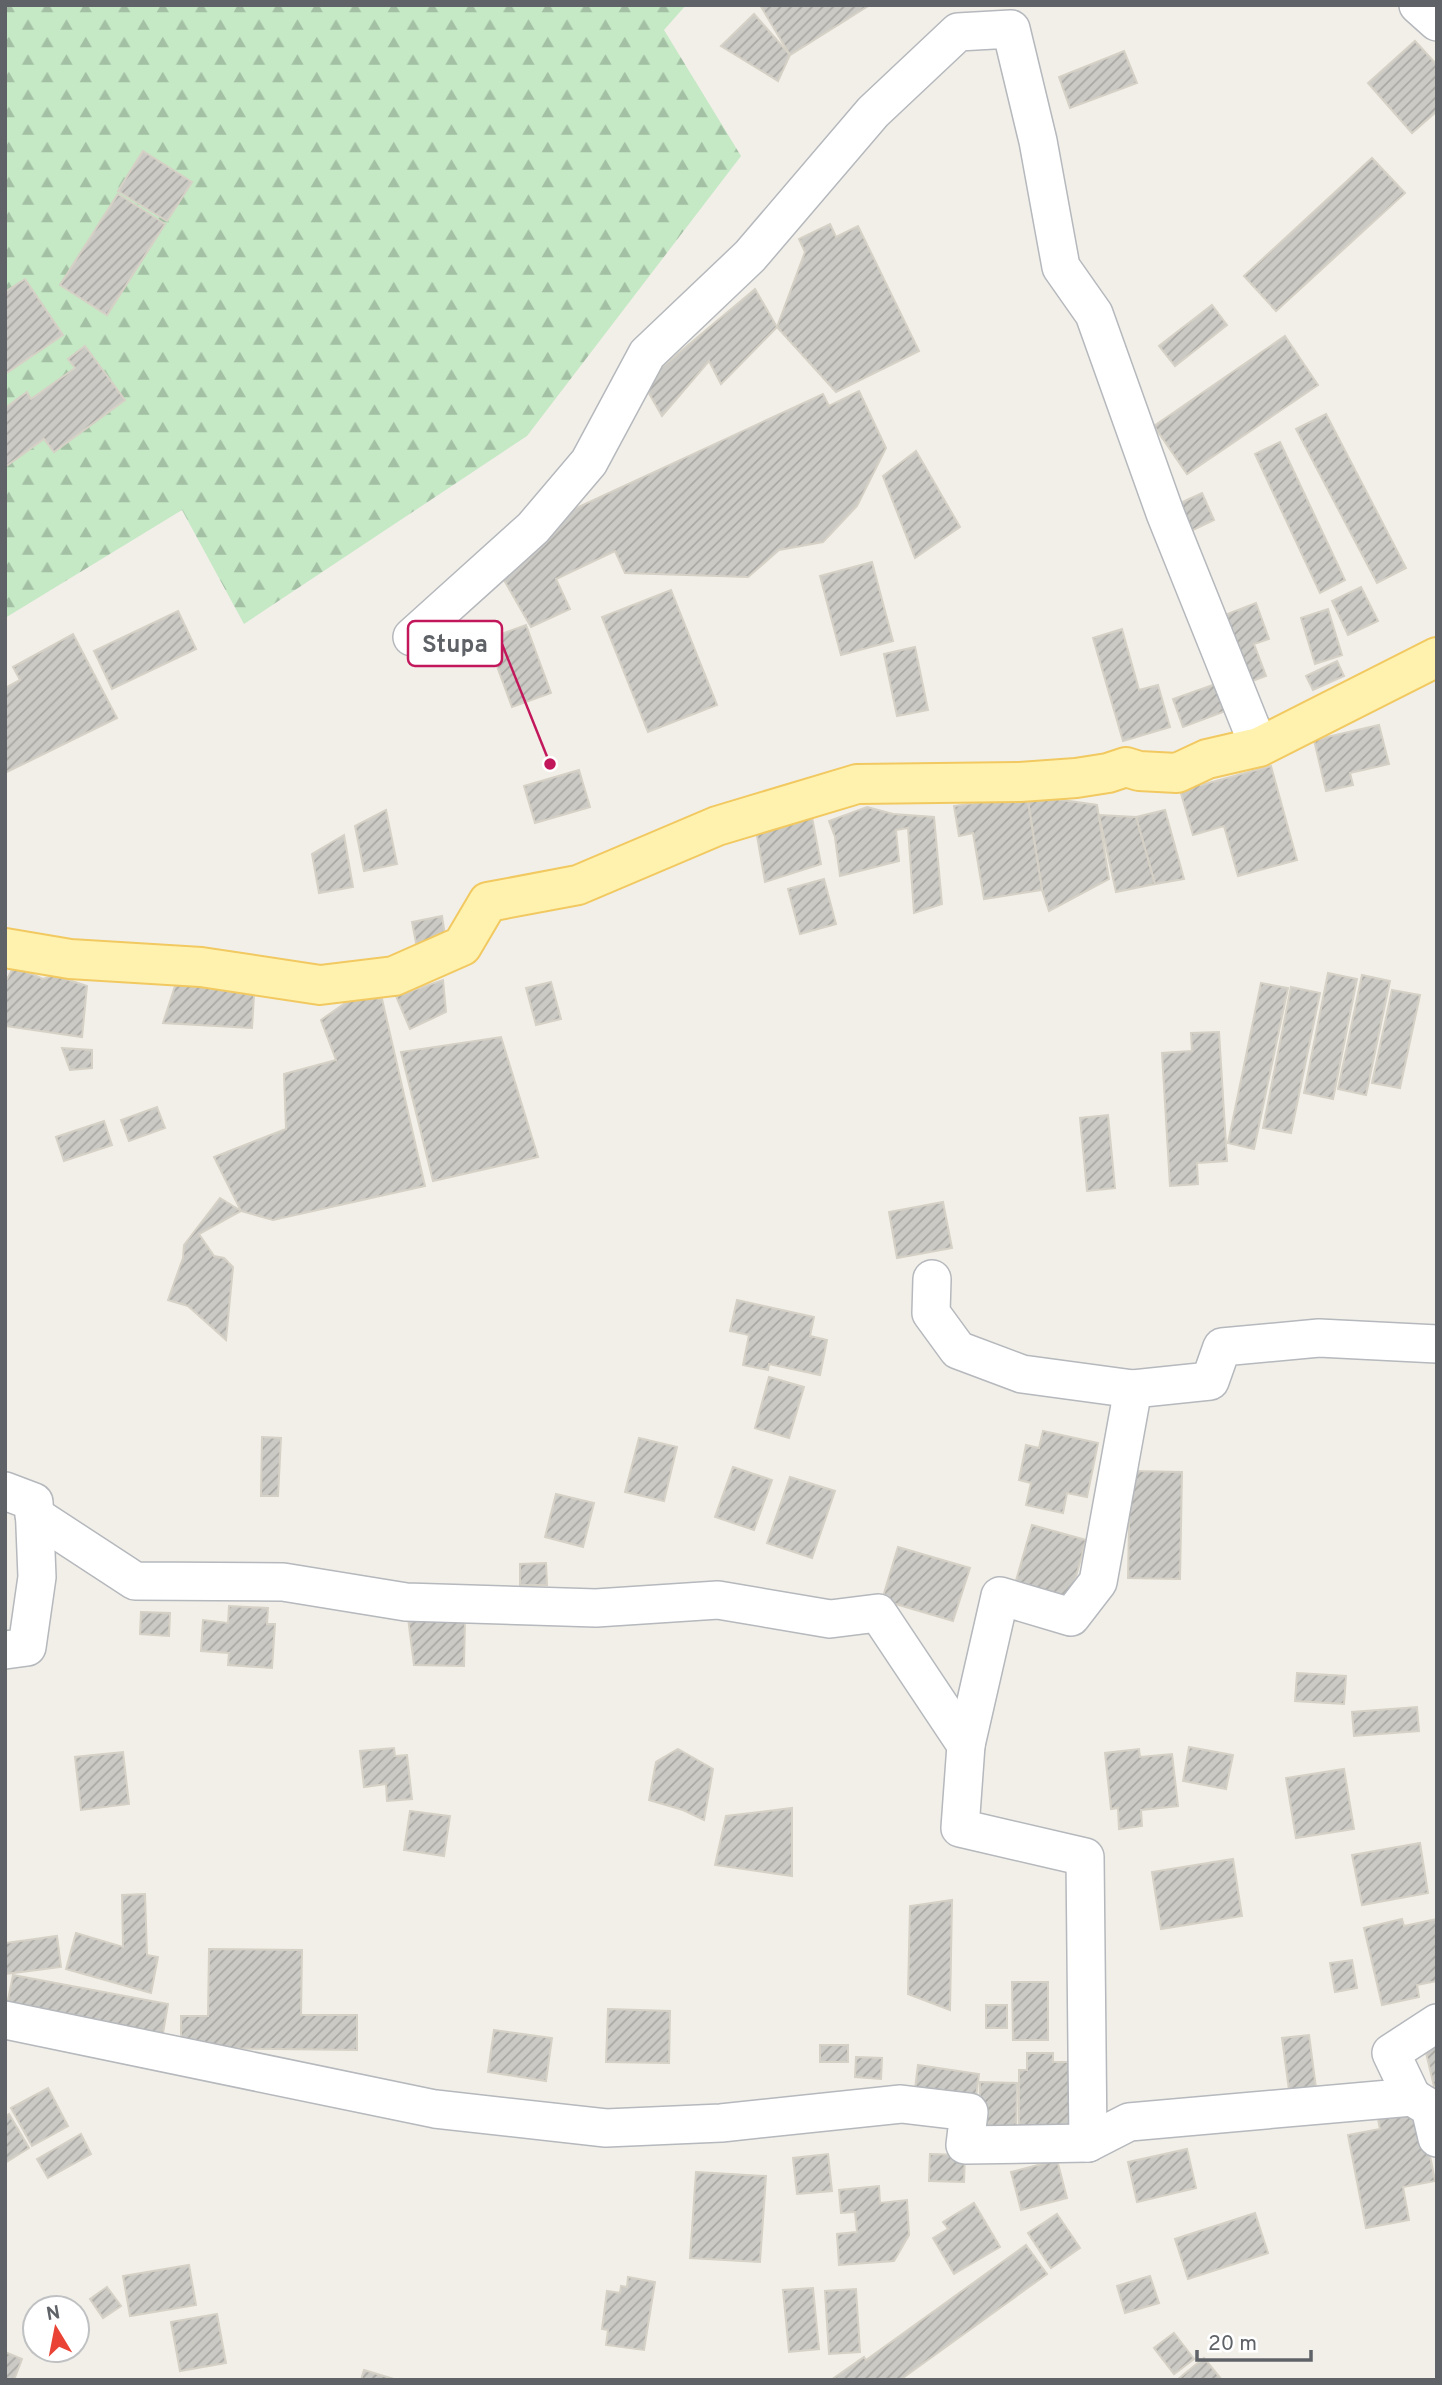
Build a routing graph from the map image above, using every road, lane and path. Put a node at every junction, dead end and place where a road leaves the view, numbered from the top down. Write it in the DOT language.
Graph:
graph roads {
  1 [pos="1418,5"];
  2 [pos="963,19"];
  3 [pos="1437,22"];
  4 [pos="412,637"];
  5 [pos="1437,657"];
  6 [pos="1259,747"];
  7 [pos="5,948"];
  8 [pos="932,1279"];
  9 [pos="1437,1344"];
  10 [pos="1133,1389"];
  11 [pos="5,1491"];
  12 [pos="34,1515"];
  13 [pos="5,1650"];
  14 [pos="966,1745"];
  15 [pos="5,2020"];
  16 [pos="1437,2023"];
  17 [pos="1412,2097"];
  18 [pos="1437,2138"];
  19 [pos="1088,2143"];
  1 -- 3 [label="street"];
  2 -- 4 [label="street"];
  2 -- 6 [label="street"];
  5 -- 6 [label="main road"];
  6 -- 7 [label="main road"];
  8 -- 10 [label="street"];
  9 -- 10 [label="street"];
  10 -- 14 [label="street"];
  11 -- 12 [label="street"];
  12 -- 13 [label="street"];
  12 -- 14 [label="street"];
  14 -- 19 [label="street"];
  15 -- 19 [label="street"];
  16 -- 17 [label="street"];
  17 -- 18 [label="street"];
  17 -- 19 [label="street"];
}
